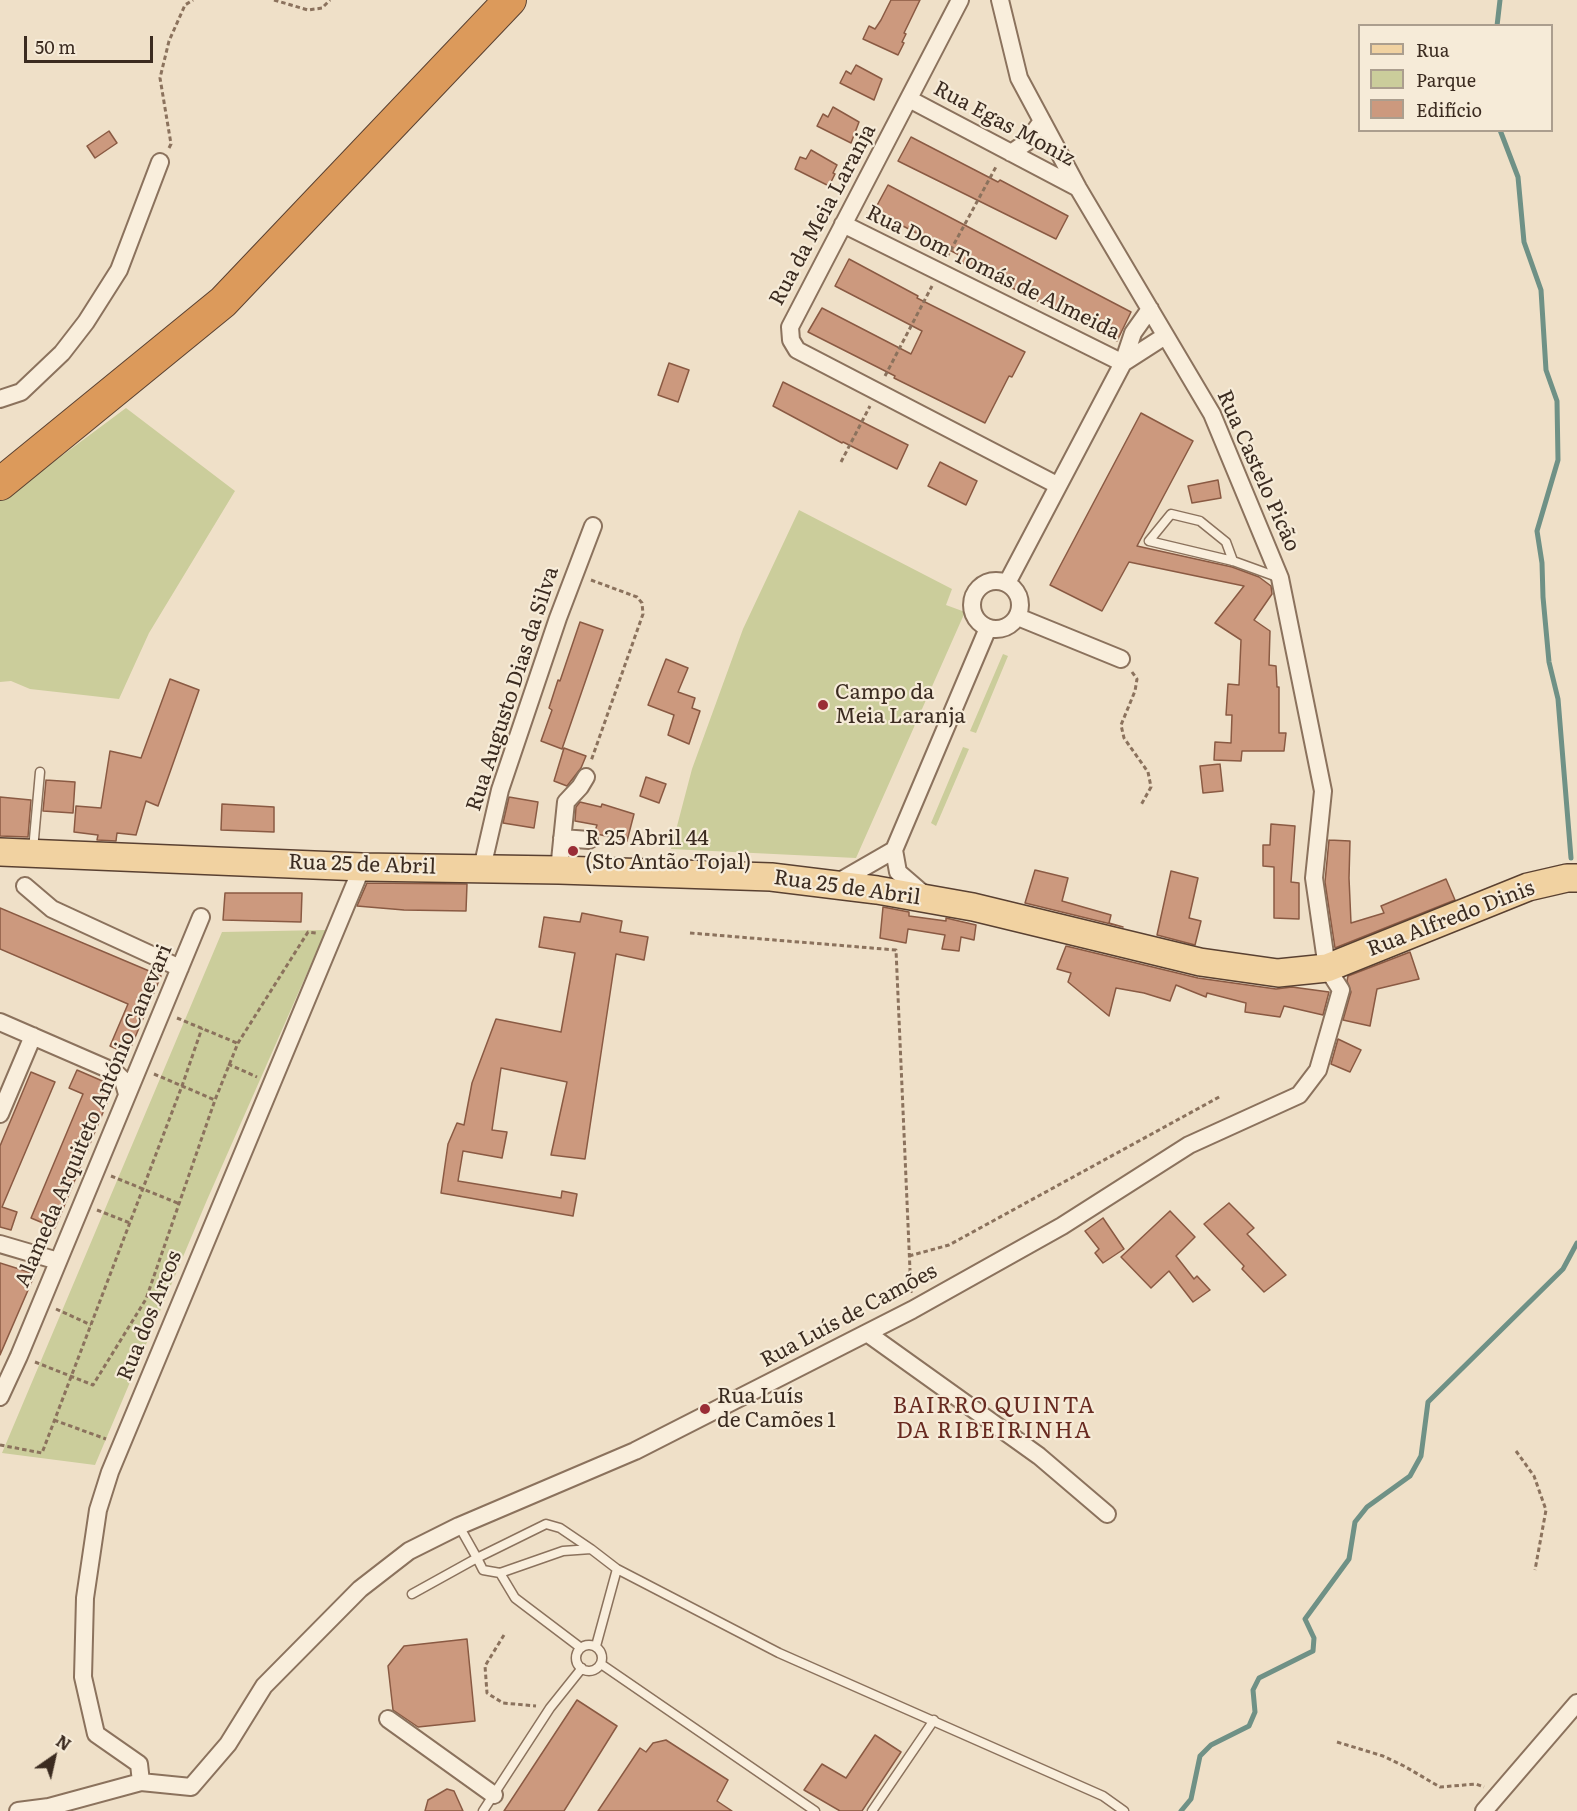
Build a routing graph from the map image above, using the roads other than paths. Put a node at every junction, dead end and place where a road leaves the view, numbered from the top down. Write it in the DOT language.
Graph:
graph roads {
  1 [pos="482,0"];
  2 [pos="510,0"];
  3 [pos="960,0"];
  4 [pos="1000,0"];
  5 [pos="909,99"];
  6 [pos="1042,121"];
  7 [pos="1008,151"];
  8 [pos="160,162"];
  9 [pos="1078,188"];
  10 [pos="843,224"];
  11 [pos="1150,309"];
  12 [pos="1166,336"];
  13 [pos="1123,363"];
  14 [pos="0,399"];
  15 [pos="0,459"];
  16 [pos="0,484"];
  17 [pos="1058,485"];
  18 [pos="593,526"];
  19 [pos="1233,561"];
  20 [pos="1280,578"];
  21 [pos="1007,583"];
  22 [pos="1018,617"];
  23 [pos="988,628"];
  24 [pos="1121,659"];
  25 [pos="39,772"];
  26 [pos="586,777"];
  27 [pos="562,837"];
  28 [pos="589,840"];
  29 [pos="0,852"];
  30 [pos="33,853"];
  31 [pos="889,853"];
  32 [pos="362,867"];
  33 [pos="482,868"];
  34 [pos="559,870"];
  35 [pos="898,872"];
  36 [pos="1577,878"];
  37 [pos="834,885"];
  38 [pos="25,886"];
  39 [pos="877,890"];
  40 [pos="928,899"];
  41 [pos="201,917"];
  42 [pos="180,968"];
  43 [pos="1327,968"];
  44 [pos="0,1022"];
  45 [pos="33,1036"];
  46 [pos="127,1094"];
  47 [pos="0,1114"];
  48 [pos="0,1244"];
  49 [pos="58,1261"];
  50 [pos="867,1333"];
  51 [pos="0,1397"];
  52 [pos="1107,1514"];
  53 [pos="459,1526"];
  54 [pos="591,1549"];
  55 [pos="477,1558"];
  56 [pos="618,1569"];
  57 [pos="500,1573"];
  58 [pos="412,1594"];
  59 [pos="596,1646"];
  60 [pos="581,1648"];
  61 [pos="601,1664"];
  62 [pos="582,1668"];
  63 [pos="1577,1703"];
  64 [pos="388,1719"];
  65 [pos="934,1720"];
  66 [pos="141,1782"];
  67 [pos="494,1795"];
  68 [pos="47,1809"];
  69 [pos="18,1811"];
  70 [pos="483,1811"];
  71 [pos="814,1811"];
  72 [pos="872,1811"];
  73 [pos="1124,1811"];
  74 [pos="1484,1811"];
  1 -- 15 [label="highway"];
  2 -- 16 [label="highway"];
  3 -- 5 [label="street, Rua da Meia Laranja"];
  4 -- 6 [label="street, Rua Castelo Picão"];
  5 -- 7 [label="street, Rua Egas Moniz"];
  5 -- 10 [label="street, Rua da Meia Laranja"];
  6 -- 7 [label="street"];
  6 -- 9 [label="street, Rua Castelo Picão"];
  7 -- 9 [label="street, Rua Egas Moniz"];
  8 -- 14 [label="street"];
  9 -- 11 [label="street, Rua Castelo Picão"];
  10 -- 13 [label="street, Rua Dom Tomás de Almeida"];
  10 -- 17 [label="street, Rua da Meia Laranja"];
  11 -- 12 [label="street, Rua Castelo Picão"];
  11 -- 13 [label="street"];
  12 -- 13 [label="street"];
  12 -- 20 [label="street, Rua Castelo Picão"];
  13 -- 17 [label="street"];
  17 -- 21 [label="street"];
  18 -- 33 [label="street, Rua Augusto Dias da Silva"];
  19 -- 19 [label="lane"];
  19 -- 20 [label="lane"];
  20 -- 43 [label="street, Rua Castelo Picão"];
  21 -- 22 [label="street"];
  21 -- 23 [label="street"];
  22 -- 23 [label="street"];
  22 -- 24 [label="street"];
  23 -- 31 [label="street"];
  25 -- 30 [label="lane"];
  26 -- 27 [label="street"];
  27 -- 28 [label="street"];
  27 -- 34 [label="street"];
  29 -- 30 [label="main road, Rua 25 de Abril"];
  30 -- 32 [label="main road, Rua 25 de Abril"];
  31 -- 35 [label="street"];
  31 -- 37 [label="street"];
  31 -- 39 [label="street"];
  32 -- 33 [label="main road, Rua 25 de Abril"];
  32 -- 66 [label="street, Rua dos Arcos"];
  33 -- 34 [label="main road, Rua 25 de Abril"];
  34 -- 37 [label="main road, Rua 25 de Abril"];
  35 -- 39 [label="street"];
  35 -- 40 [label="street"];
  36 -- 43 [label="main road, Rua Alfredo Dinis"];
  37 -- 39 [label="main road, Rua 25 de Abril"];
  38 -- 42 [label="street"];
  39 -- 40 [label="main road, Rua 25 de Abril"];
  40 -- 43 [label="main road, Rua 25 de Abril"];
  41 -- 42 [label="street, Alameda Arquiteto António Canevari"];
  42 -- 46 [label="street, Alameda Arquiteto António Canevari"];
  43 -- 50 [label="street, Rua Luís de Camões"];
  44 -- 45 [label="street"];
  45 -- 46 [label="street"];
  45 -- 47 [label="street"];
  46 -- 49 [label="street, Alameda Arquiteto António Canevari"];
  48 -- 49 [label="street"];
  49 -- 51 [label="street, Alameda Arquiteto António Canevari"];
  50 -- 52 [label="street"];
  50 -- 53 [label="street, Rua Luís de Camões"];
  53 -- 55 [label="lane"];
  53 -- 66 [label="street, Rua Luís de Camões"];
  54 -- 55 [label="lane"];
  54 -- 56 [label="lane"];
  54 -- 57 [label="lane"];
  55 -- 57 [label="lane"];
  55 -- 58 [label="lane"];
  56 -- 59 [label="lane"];
  56 -- 65 [label="lane"];
  57 -- 60 [label="lane"];
  59 -- 60 [label="lane"];
  59 -- 61 [label="lane"];
  60 -- 62 [label="lane"];
  61 -- 62 [label="lane"];
  61 -- 71 [label="lane"];
  62 -- 67 [label="lane"];
  63 -- 74 [label="street"];
  64 -- 67 [label="street"];
  65 -- 72 [label="lane"];
  65 -- 73 [label="lane"];
  66 -- 68 [label="street"];
  67 -- 70 [label="lane"];
  68 -- 69 [label="street"];
}
